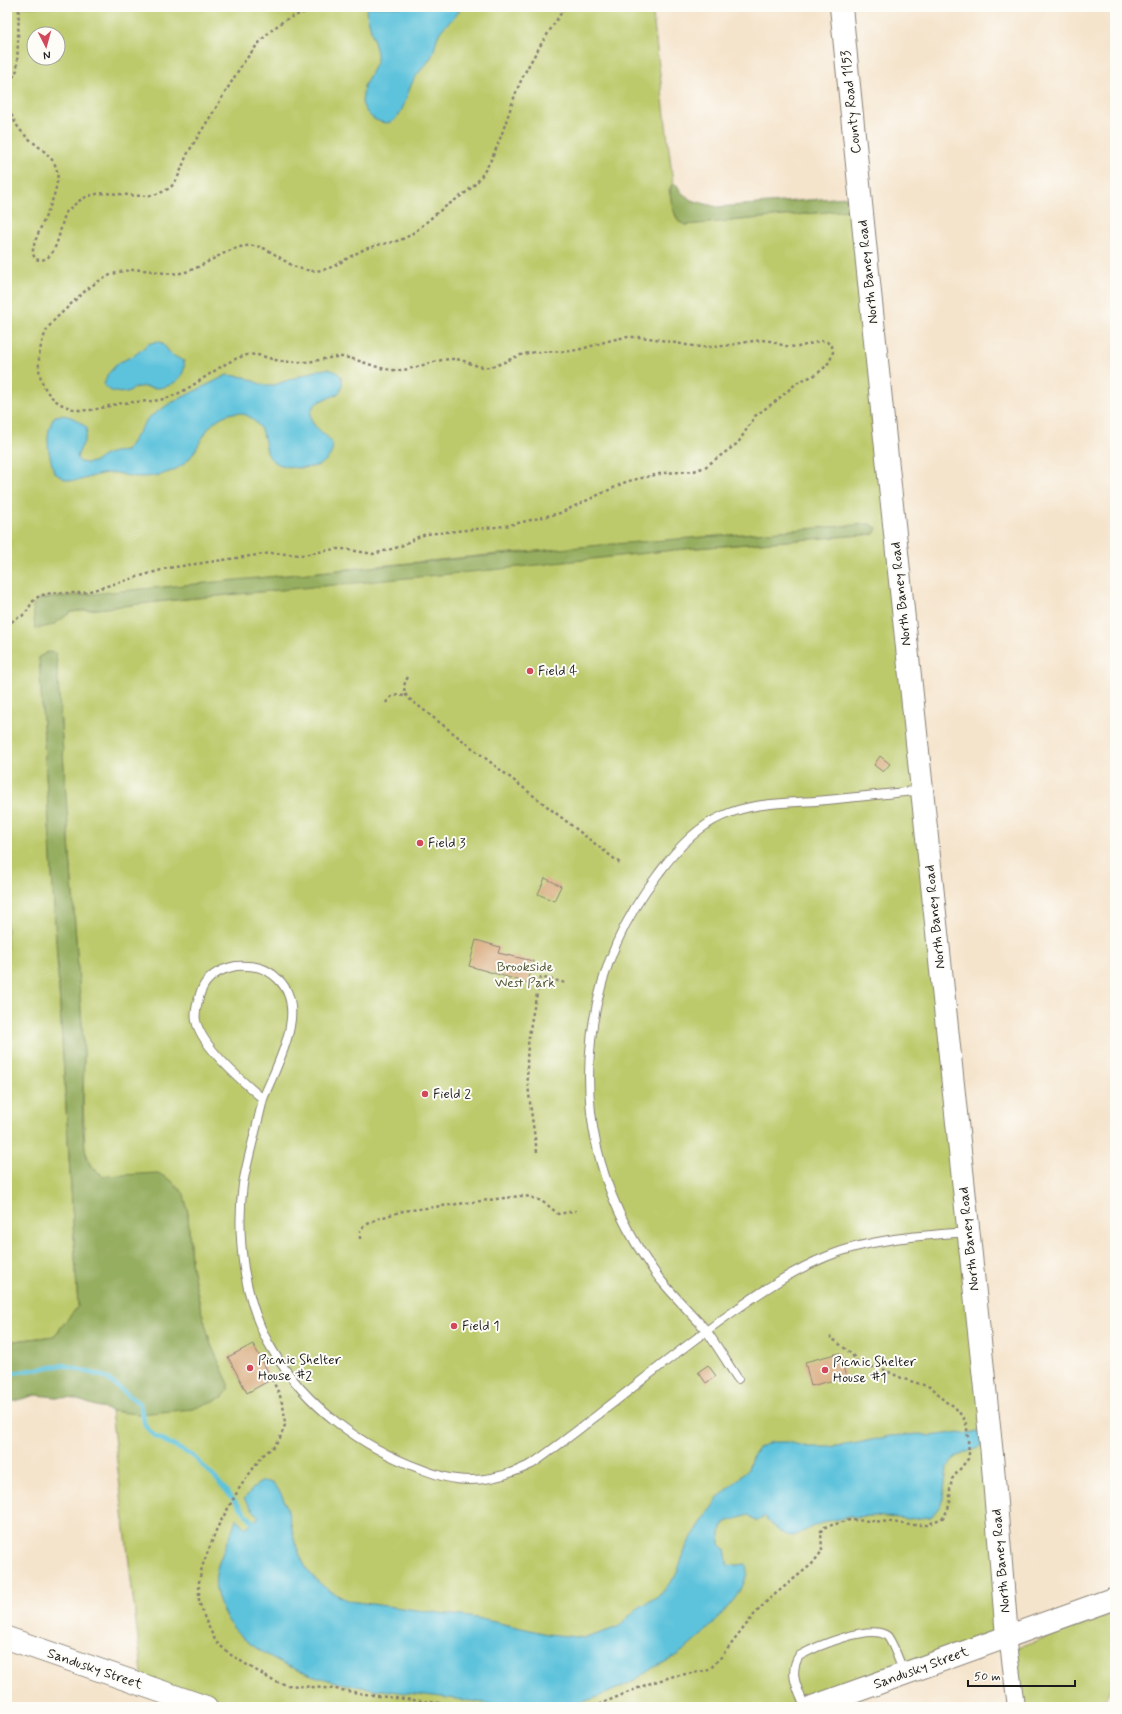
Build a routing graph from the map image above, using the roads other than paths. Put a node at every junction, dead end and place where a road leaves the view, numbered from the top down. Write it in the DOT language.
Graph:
graph roads {
  1 [pos="841,7"];
  2 [pos="860,197"];
  3 [pos="922,790"];
  4 [pos="263,1099"];
  5 [pos="969,1232"];
  6 [pos="706,1331"];
  7 [pos="738,1379"];
  8 [pos="1115,1598"];
  9 [pos="1007,1636"];
  10 [pos="7,1638"];
  11 [pos="905,1674"];
  12 [pos="206,1707"];
  13 [pos="805,1707"];
  14 [pos="812,1707"];
  15 [pos="1016,1707"];
  1 -- 2 [label="street, County Road 1153"];
  2 -- 3 [label="street, North Baney Road"];
  3 -- 5 [label="street, North Baney Road"];
  3 -- 6 [label="lane"];
  4 -- 4 [label="lane"];
  4 -- 6 [label="lane"];
  5 -- 6 [label="lane"];
  5 -- 9 [label="street, North Baney Road"];
  6 -- 7 [label="lane"];
  8 -- 9 [label="street, Sandusky Street"];
  9 -- 11 [label="street, Sandusky Street"];
  9 -- 15 [label="street"];
  10 -- 12 [label="street, Sandusky Street"];
  11 -- 13 [label="lane"];
  11 -- 14 [label="street, Sandusky Street"];
}
